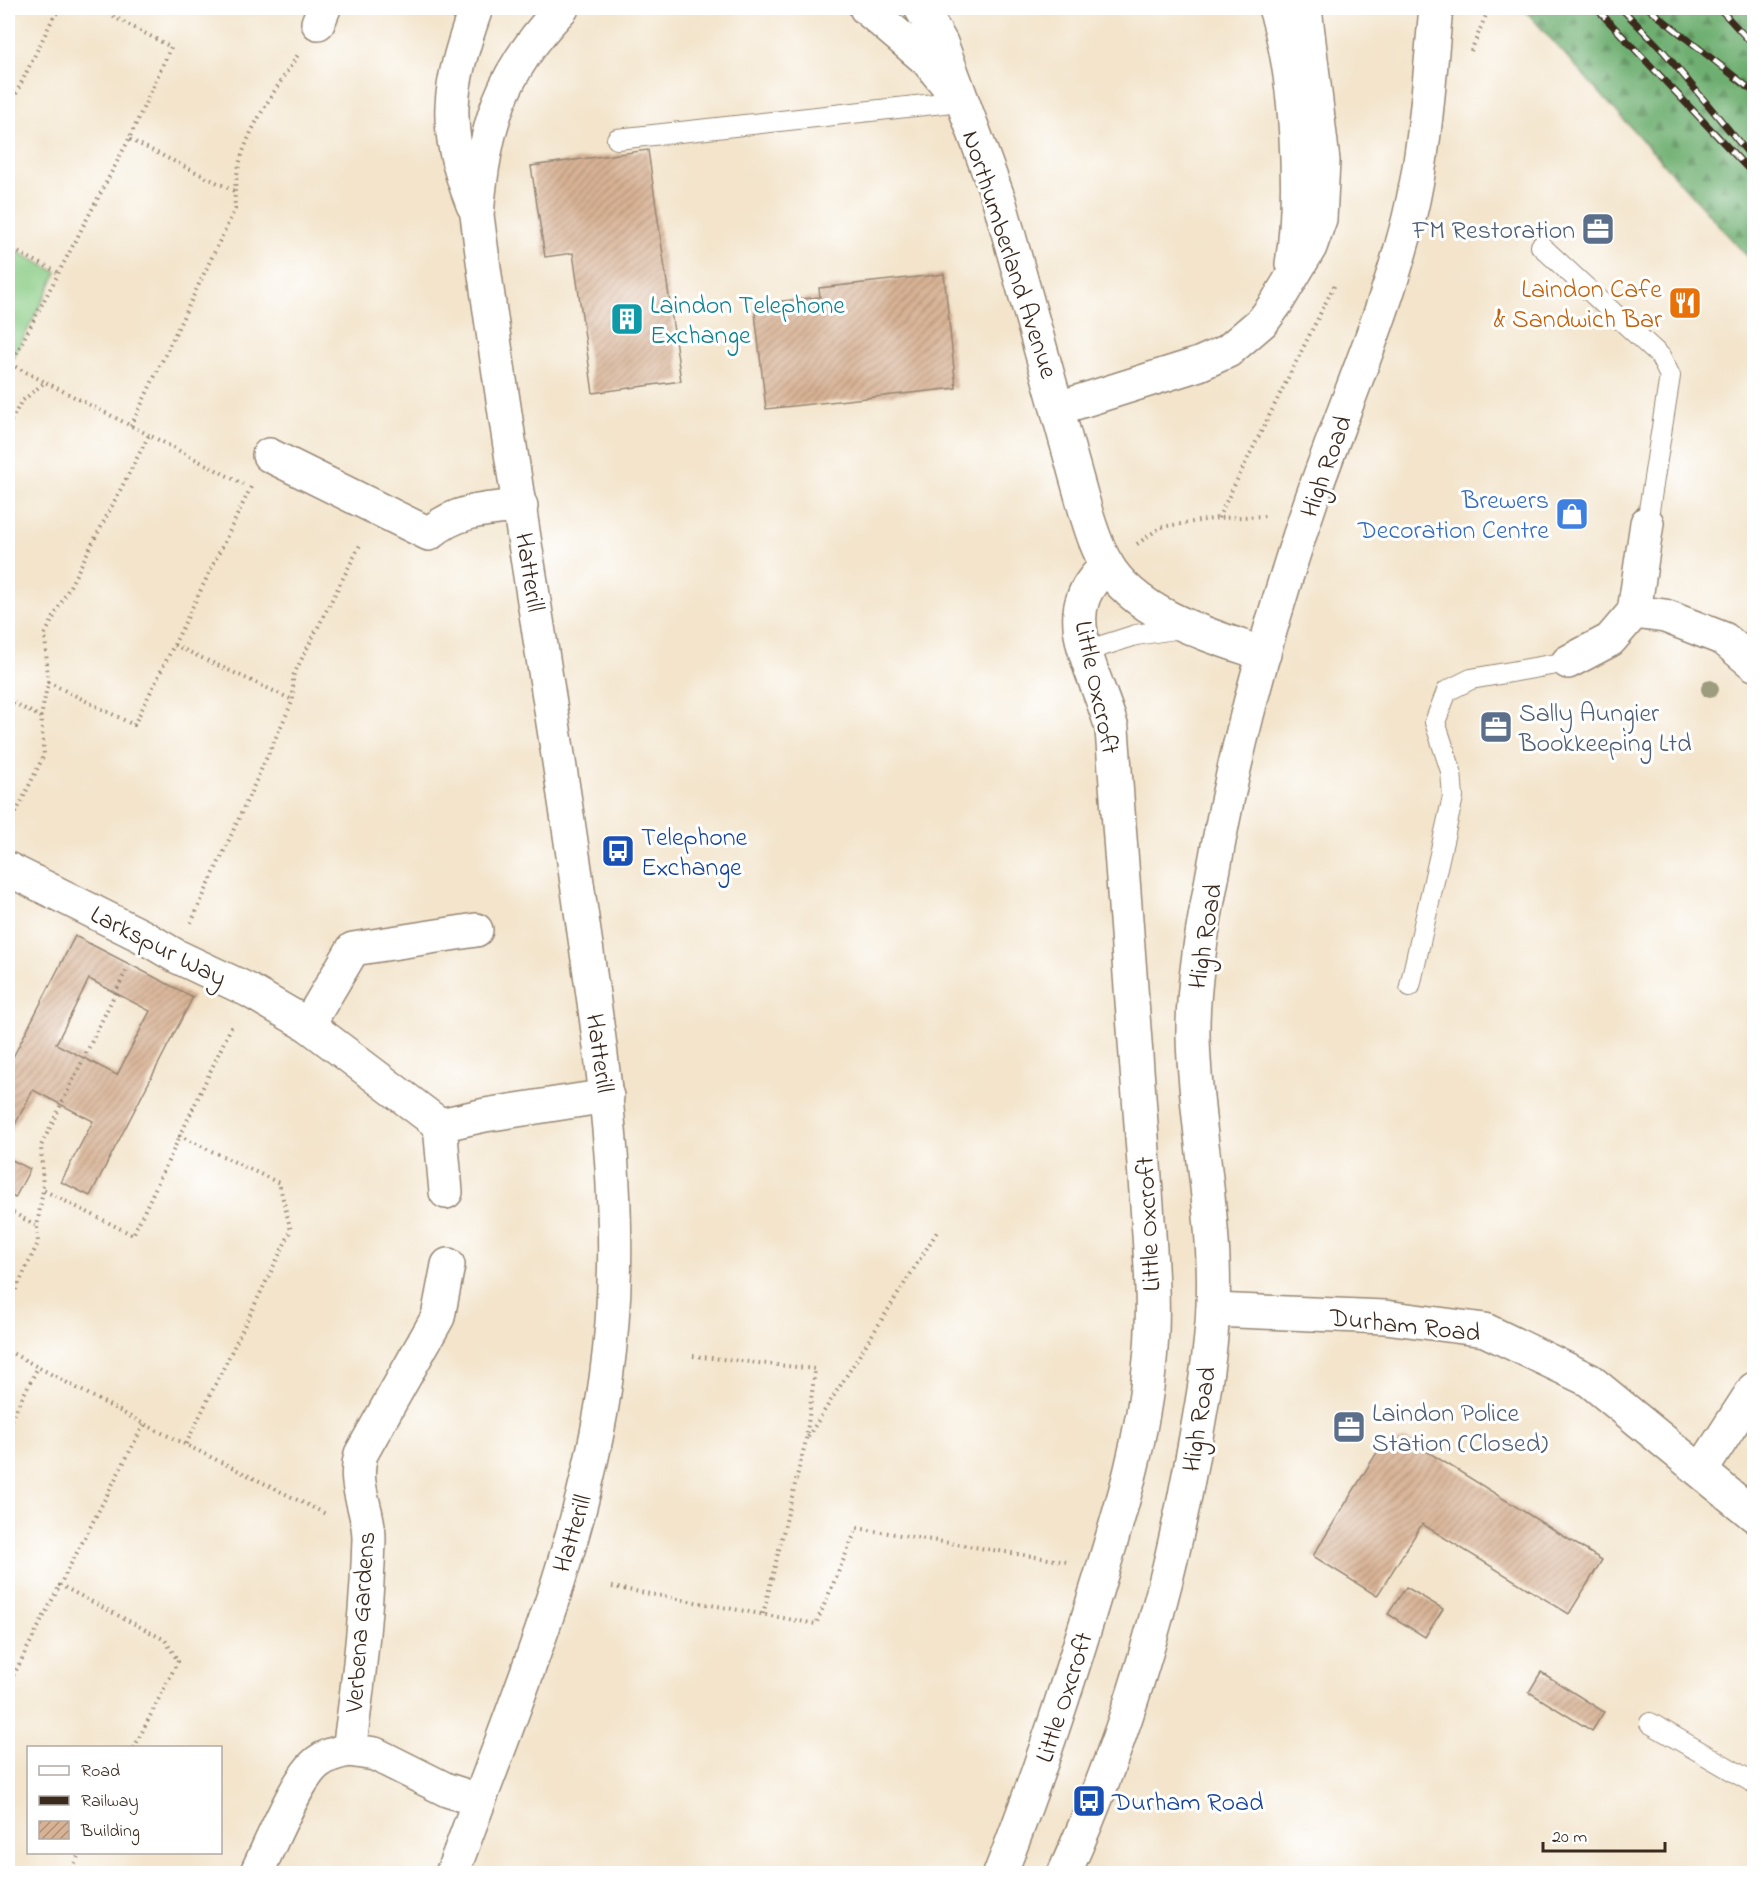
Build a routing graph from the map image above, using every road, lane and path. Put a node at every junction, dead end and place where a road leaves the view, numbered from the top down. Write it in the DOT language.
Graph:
graph roads {
  1 [pos="71,8"];
  2 [pos="97,8"];
  3 [pos="476,8"];
  4 [pos="562,8"];
  5 [pos="866,8"];
  6 [pos="921,8"];
  7 [pos="1275,8"];
  8 [pos="1305,8"];
  9 [pos="1436,8"];
  10 [pos="321,16"];
  11 [pos="961,100"];
  12 [pos="8,110"];
  13 [pos="129,139"];
  14 [pos="617,139"];
  15 [pos="234,191"];
  16 [pos="477,215"];
  17 [pos="1541,246"];
  18 [pos="8,247"];
  19 [pos="57,273"];
  20 [pos="1289,284"];
  21 [pos="10,364"];
  22 [pos="8,369"];
  23 [pos="45,381"];
  24 [pos="1059,408"];
  25 [pos="8,426"];
  26 [pos="131,426"];
  27 [pos="149,435"];
  28 [pos="269,455"];
  29 [pos="251,488"];
  30 [pos="521,506"];
  31 [pos="379,509"];
  32 [pos="1262,514"];
  33 [pos="1647,523"];
  34 [pos="1107,565"];
  35 [pos="1634,612"];
  36 [pos="1186,627"];
  37 [pos="174,645"];
  38 [pos="1086,651"];
  39 [pos="1264,654"];
  40 [pos="1568,662"];
  41 [pos="1755,664"];
  42 [pos="48,682"];
  43 [pos="8,700"];
  44 [pos="293,700"];
  45 [pos="41,717"];
  46 [pos="8,829"];
  47 [pos="8,869"];
  48 [pos="476,930"];
  49 [pos="142,936"];
  50 [pos="176,956"];
  51 [pos="1410,986"];
  52 [pos="248,990"];
  53 [pos="308,1024"];
  54 [pos="607,1095"];
  55 [pos="440,1125"];
  56 [pos="180,1136"];
  57 [pos="43,1190"];
  58 [pos="446,1192"];
  59 [pos="8,1210"];
  60 [pos="38,1226"];
  61 [pos="937,1232"];
  62 [pos="448,1265"];
  63 [pos="8,1306"];
  64 [pos="1213,1310"];
  65 [pos="8,1351"];
  66 [pos="693,1356"];
  67 [pos="38,1367"];
  68 [pos="1755,1389"];
  69 [pos="144,1424"];
  70 [pos="8,1425"];
  71 [pos="806,1440"];
  72 [pos="186,1444"];
  73 [pos="1701,1471"];
  74 [pos="1755,1515"];
  75 [pos="369,1536"];
  76 [pos="1104,1568"];
  77 [pos="60,1586"];
  78 [pos="612,1587"];
  79 [pos="763,1614"];
  80 [pos="8,1674"];
  81 [pos="1650,1723"];
  82 [pos="135,1746"];
  83 [pos="349,1749"];
  84 [pos="1755,1783"];
  85 [pos="478,1800"];
  86 [pos="79,1854"];
  87 [pos="69,1874"];
  88 [pos="256,1874"];
  89 [pos="452,1874"];
  90 [pos="1000,1874"];
  91 [pos="1064,1874"];
  1 -- 12 [label="path"];
  2 -- 13 [label="path"];
  3 -- 16 [label="street, Hatterill"];
  4 -- 16 [label="street, Hatterill"];
  5 -- 11 [label="street, Northumberland Avenue"];
  6 -- 11 [label="street, Northumberland Avenue"];
  7 -- 20 [label="street"];
  8 -- 20 [label="street"];
  9 -- 39 [label="street, High Road"];
  10 -- 15 [label="path"];
  11 -- 14 [label="lane"];
  11 -- 24 [label="street, Northumberland Avenue"];
  13 -- 15 [label="path"];
  13 -- 19 [label="path"];
  15 -- 26 [label="path"];
  16 -- 30 [label="street, Hatterill"];
  17 -- 33 [label="lane"];
  18 -- 19 [label="path"];
  19 -- 21 [label="path"];
  20 -- 24 [label="street"];
  21 -- 22 [label="path"];
  21 -- 23 [label="path"];
  23 -- 25 [label="path"];
  23 -- 26 [label="path"];
  24 -- 34 [label="street"];
  26 -- 27 [label="path"];
  27 -- 29 [label="path"];
  27 -- 42 [label="path"];
  28 -- 29 [label="path"];
  28 -- 31 [label="street"];
  29 -- 37 [label="path"];
  30 -- 31 [label="street"];
  30 -- 54 [label="street, Hatterill"];
  31 -- 44 [label="path"];
  32 -- 34 [label="path"];
  33 -- 35 [label="street"];
  34 -- 36 [label="street"];
  34 -- 38 [label="street, Little Oxcroft"];
  35 -- 40 [label="street"];
  35 -- 41 [label="street"];
  36 -- 38 [label="lane"];
  36 -- 39 [label="street"];
  37 -- 42 [label="path"];
  37 -- 44 [label="path"];
  38 -- 76 [label="street, Little Oxcroft"];
  39 -- 64 [label="street, High Road"];
  40 -- 51 [label="lane"];
  42 -- 45 [label="path"];
  43 -- 45 [label="path"];
  44 -- 50 [label="path"];
  45 -- 46 [label="path"];
  47 -- 49 [label="street, Larkspur Way"];
  48 -- 53 [label="street"];
  49 -- 50 [label="street, Larkspur Way"];
  49 -- 57 [label="path"];
  50 -- 52 [label="street, Larkspur Way"];
  52 -- 53 [label="street, Larkspur Way"];
  52 -- 56 [label="path"];
  53 -- 55 [label="street, Larkspur Way"];
  54 -- 55 [label="street"];
  54 -- 85 [label="street, Hatterill"];
  55 -- 58 [label="street"];
  56 -- 57 [label="path"];
  56 -- 72 [label="path"];
  57 -- 60 [label="path"];
  59 -- 60 [label="path"];
  60 -- 63 [label="path"];
  61 -- 71 [label="path"];
  62 -- 75 [label="street, Verbena Gardens"];
  64 -- 73 [label="street, Durham Road"];
  64 -- 91 [label="street, High Road"];
  65 -- 67 [label="path"];
  66 -- 71 [label="path"];
  67 -- 69 [label="path"];
  67 -- 70 [label="path"];
  68 -- 73 [label="street"];
  69 -- 72 [label="path"];
  69 -- 77 [label="path"];
  71 -- 79 [label="path"];
  72 -- 75 [label="path"];
  73 -- 74 [label="street, Durham Road"];
  75 -- 83 [label="street, Verbena Gardens"];
  76 -- 79 [label="path"];
  76 -- 90 [label="street, Little Oxcroft"];
  77 -- 80 [label="path"];
  77 -- 82 [label="path"];
  78 -- 79 [label="path"];
  81 -- 84 [label="lane"];
  83 -- 85 [label="street, Verbena Gardens"];
  83 -- 88 [label="street, Verbena Gardens"];
  85 -- 89 [label="street, Hatterill"];
  86 -- 87 [label="path"];
}
